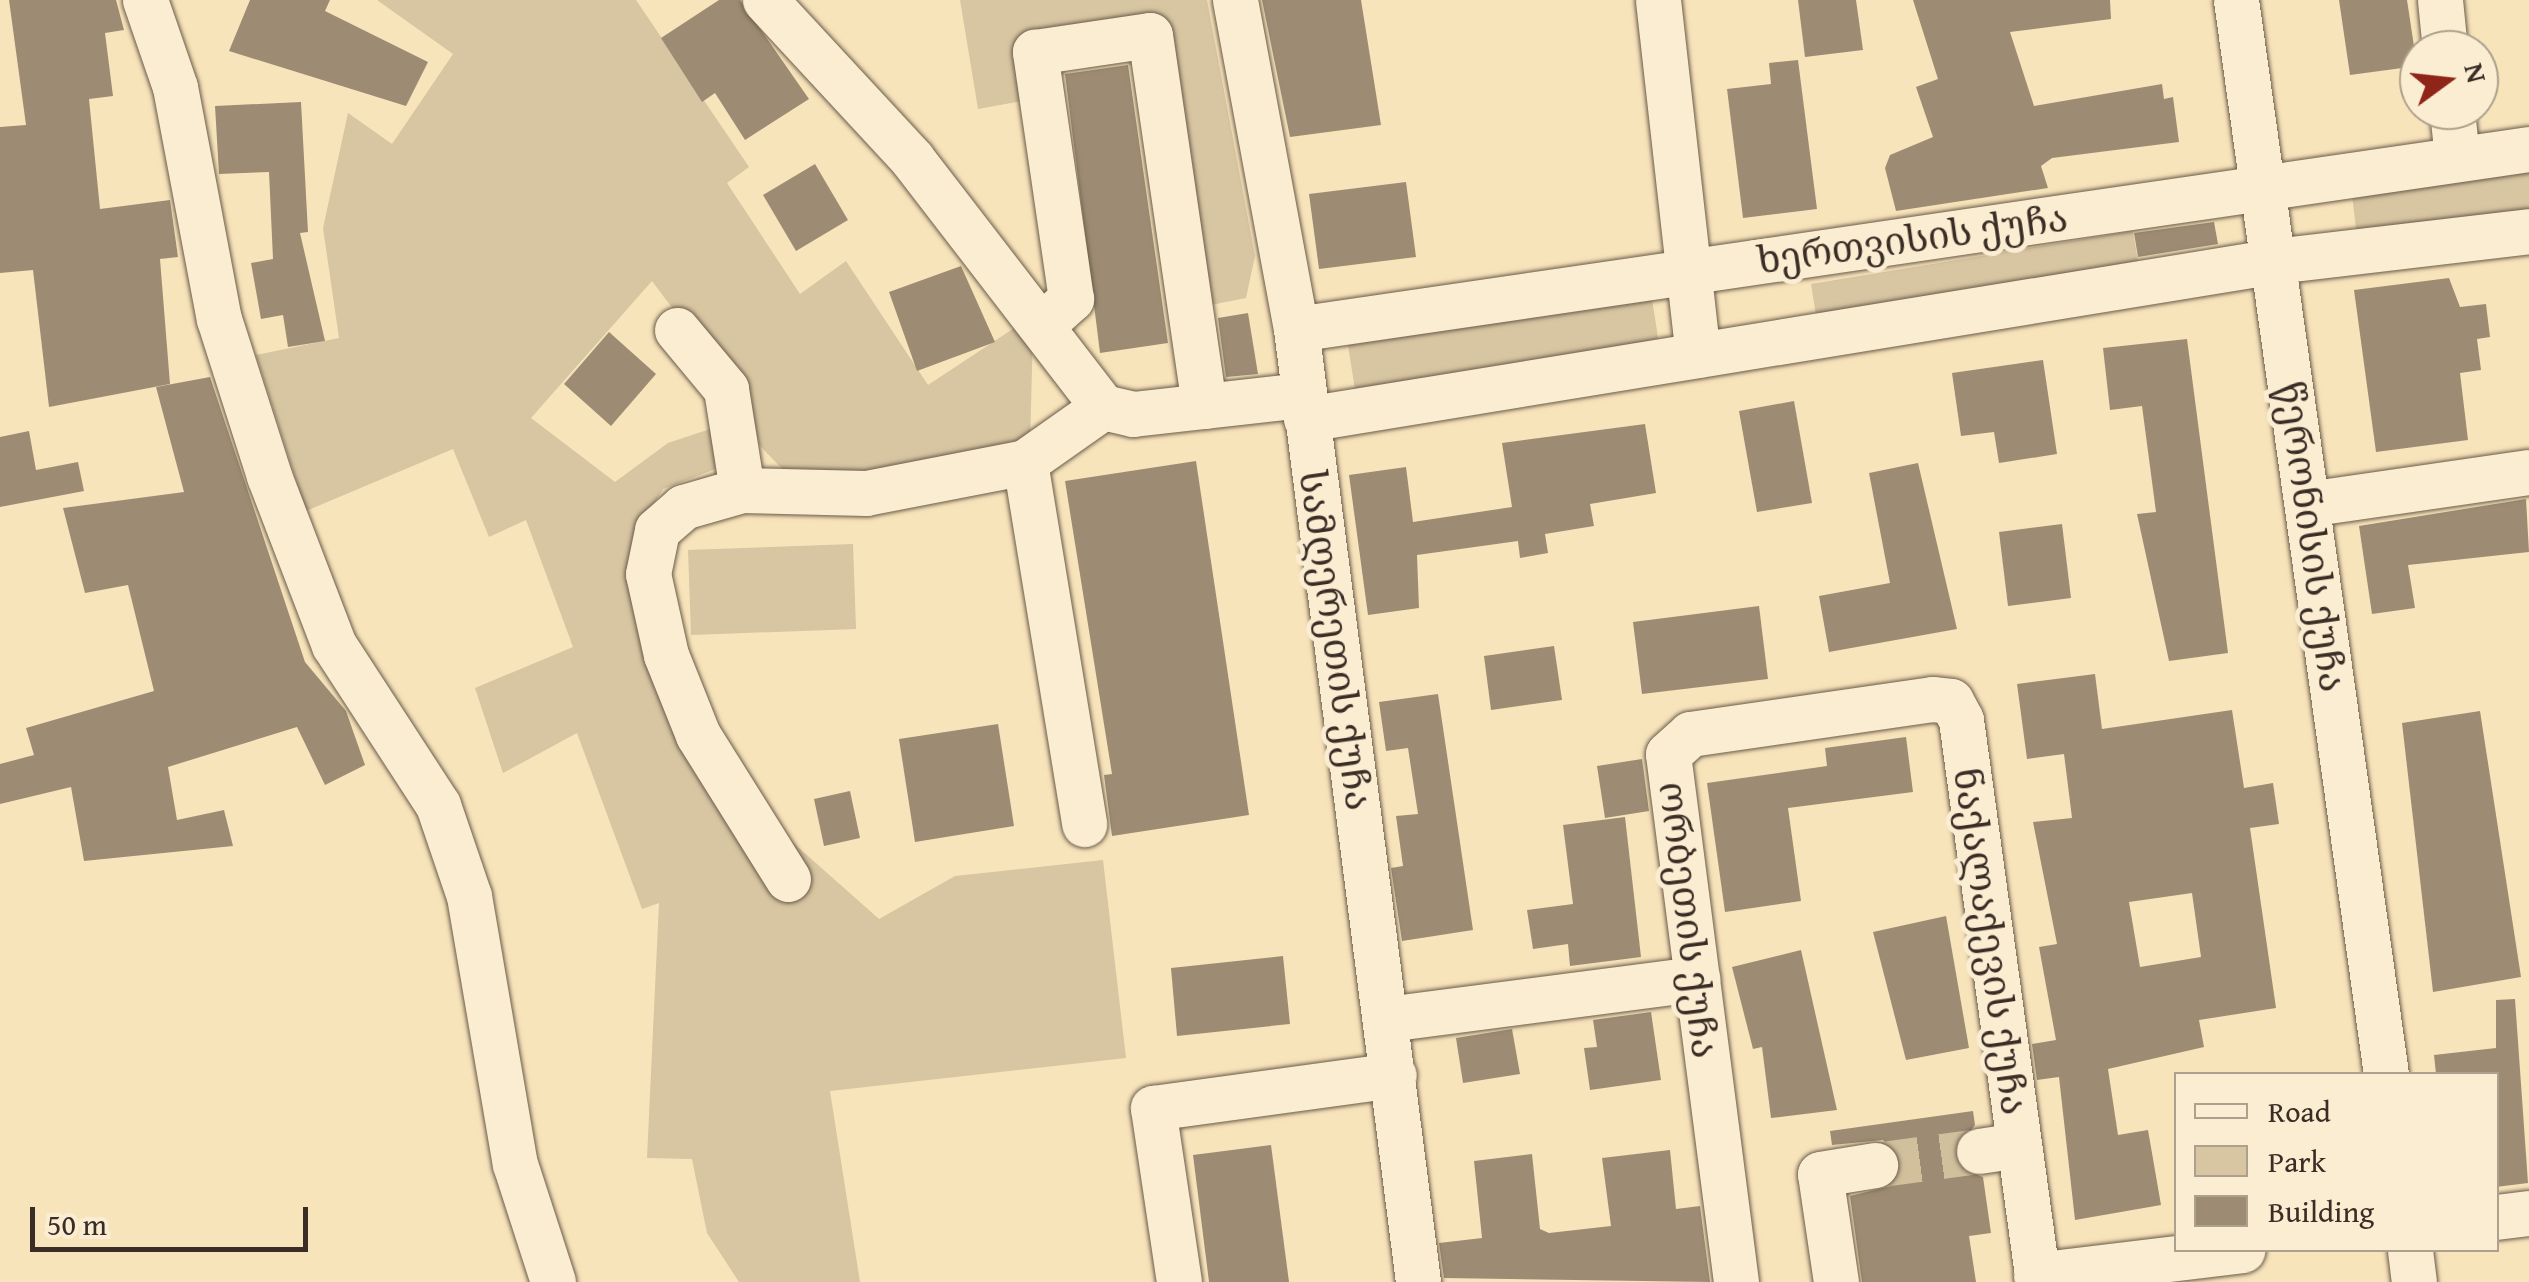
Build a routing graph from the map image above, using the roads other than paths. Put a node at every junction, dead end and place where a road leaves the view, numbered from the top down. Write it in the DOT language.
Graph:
graph roads {
  1 [pos="144,0"];
  2 [pos="765,0"];
  3 [pos="1235,0"];
  4 [pos="1658,0"];
  5 [pos="2236,0"];
  6 [pos="2440,0"];
  7 [pos="2443,30"];
  8 [pos="2454,130"];
  9 [pos="2529,149"];
  10 [pos="2458,158"];
  11 [pos="2264,187"];
  12 [pos="2529,231"];
  13 [pos="2275,260"];
  14 [pos="1692,271"];
  15 [pos="1043,324"];
  16 [pos="1296,329"];
  17 [pos="676,330"];
  18 [pos="1698,355"];
  19 [pos="1204,406"];
  20 [pos="1304,407"];
  21 [pos="1104,408"];
  22 [pos="1025,462"];
  23 [pos="2529,472"];
  24 [pos="742,490"];
  25 [pos="2307,504"];
  26 [pos="1854,712"];
  27 [pos="1084,824"];
  28 [pos="788,879"];
  29 [pos="1697,980"];
  30 [pos="1387,1020"];
  31 [pos="2386,1072"];
  32 [pos="1394,1075"];
  33 [pos="1876,1166"];
  34 [pos="2529,1213"];
  35 [pos="2499,1217"];
  36 [pos="2228,1252"];
  37 [pos="2410,1252"];
  38 [pos="2037,1279"];
  39 [pos="553,1282"];
  40 [pos="1179,1282"];
  41 [pos="1418,1282"];
  42 [pos="1736,1282"];
  43 [pos="1836,1282"];
  44 [pos="2414,1282"];
  1 -- 39 [label="street"];
  2 -- 15 [label="street"];
  3 -- 16 [label="street, სამღერეთის ქუჩა"];
  4 -- 14 [label="street"];
  5 -- 11 [label="street, წერონისის ქუჩა"];
  6 -- 7 [label="street"];
  8 -- 10 [label="street"];
  9 -- 10 [label="street, ხერთვისის ქუჩა"];
  10 -- 11 [label="street, ხერთვისის ქუჩა"];
  11 -- 13 [label="street, წერონისის ქუჩა"];
  11 -- 14 [label="street, ხერთვისის ქუჩა"];
  12 -- 13 [label="street, ხერთვისის ქუჩა"];
  13 -- 18 [label="street, ხერთვისის ქუჩა"];
  13 -- 25 [label="street, წერონისის ქუჩა"];
  14 -- 16 [label="street, ხერთვისის ქუჩა"];
  14 -- 18 [label="street"];
  15 -- 19 [label="street"];
  15 -- 21 [label="street"];
  16 -- 20 [label="street, სამღერეთის ქუჩა"];
  17 -- 24 [label="street"];
  18 -- 20 [label="street, ხერთვისის ქუჩა"];
  19 -- 20 [label="street, ხერთვისის ქუჩა"];
  19 -- 21 [label="street, ხერთვისის ქუჩა"];
  20 -- 30 [label="street, სამღერეთის ქუჩა"];
  21 -- 22 [label="street"];
  22 -- 24 [label="street"];
  22 -- 27 [label="street"];
  23 -- 25 [label="street"];
  24 -- 28 [label="street"];
  25 -- 31 [label="street, წერონისის ქუჩა"];
  26 -- 29 [label="street, ორბეთის ქუჩა"];
  26 -- 38 [label="street, ნაქალაქევის ქუჩა"];
  29 -- 30 [label="street"];
  29 -- 42 [label="street, ორბეთის ქუჩა"];
  30 -- 32 [label="street, სამღერეთის ქუჩა"];
  32 -- 40 [label="street"];
  32 -- 41 [label="street, სამღერეთის ქუჩა"];
  33 -- 43 [label="street"];
  34 -- 35 [label="street"];
  36 -- 38 [label="street"];
  37 -- 44 [label="street"];
}
